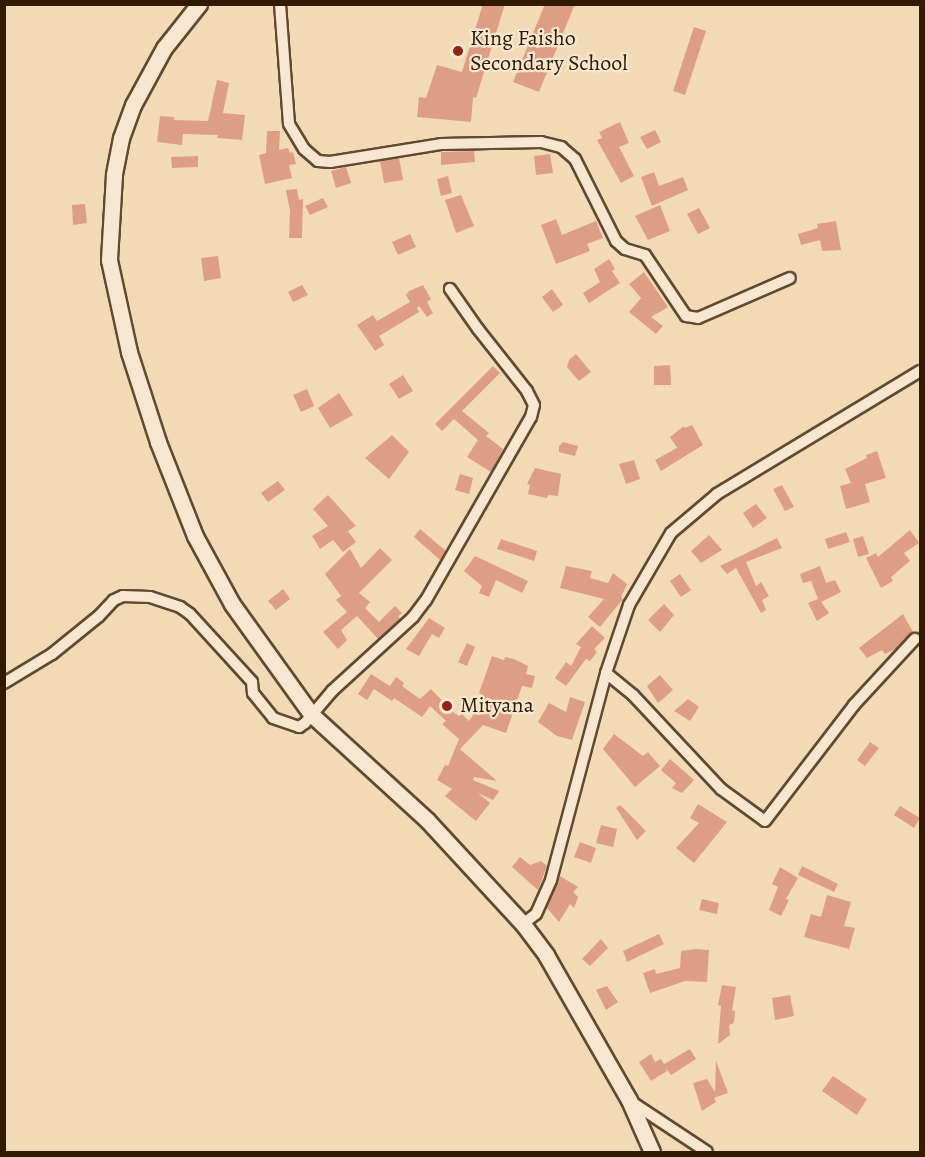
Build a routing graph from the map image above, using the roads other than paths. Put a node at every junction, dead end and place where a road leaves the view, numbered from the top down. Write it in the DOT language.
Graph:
graph roads {
  1 [pos="199,4"];
  2 [pos="280,4"];
  3 [pos="790,278"];
  4 [pos="450,289"];
  5 [pos="921,371"];
  6 [pos="915,639"];
  7 [pos="606,673"];
  8 [pos="4,684"];
  9 [pos="311,714"];
  10 [pos="523,924"];
  11 [pos="629,1100"];
  12 [pos="652,1152"];
  13 [pos="707,1152"];
  1 -- 9 [label="main road"];
  2 -- 3 [label="street"];
  4 -- 9 [label="street"];
  5 -- 7 [label="street"];
  6 -- 7 [label="street"];
  7 -- 10 [label="street"];
  8 -- 9 [label="street"];
  9 -- 10 [label="main road"];
  10 -- 11 [label="main road"];
  11 -- 12 [label="main road"];
  11 -- 13 [label="street"];
}
